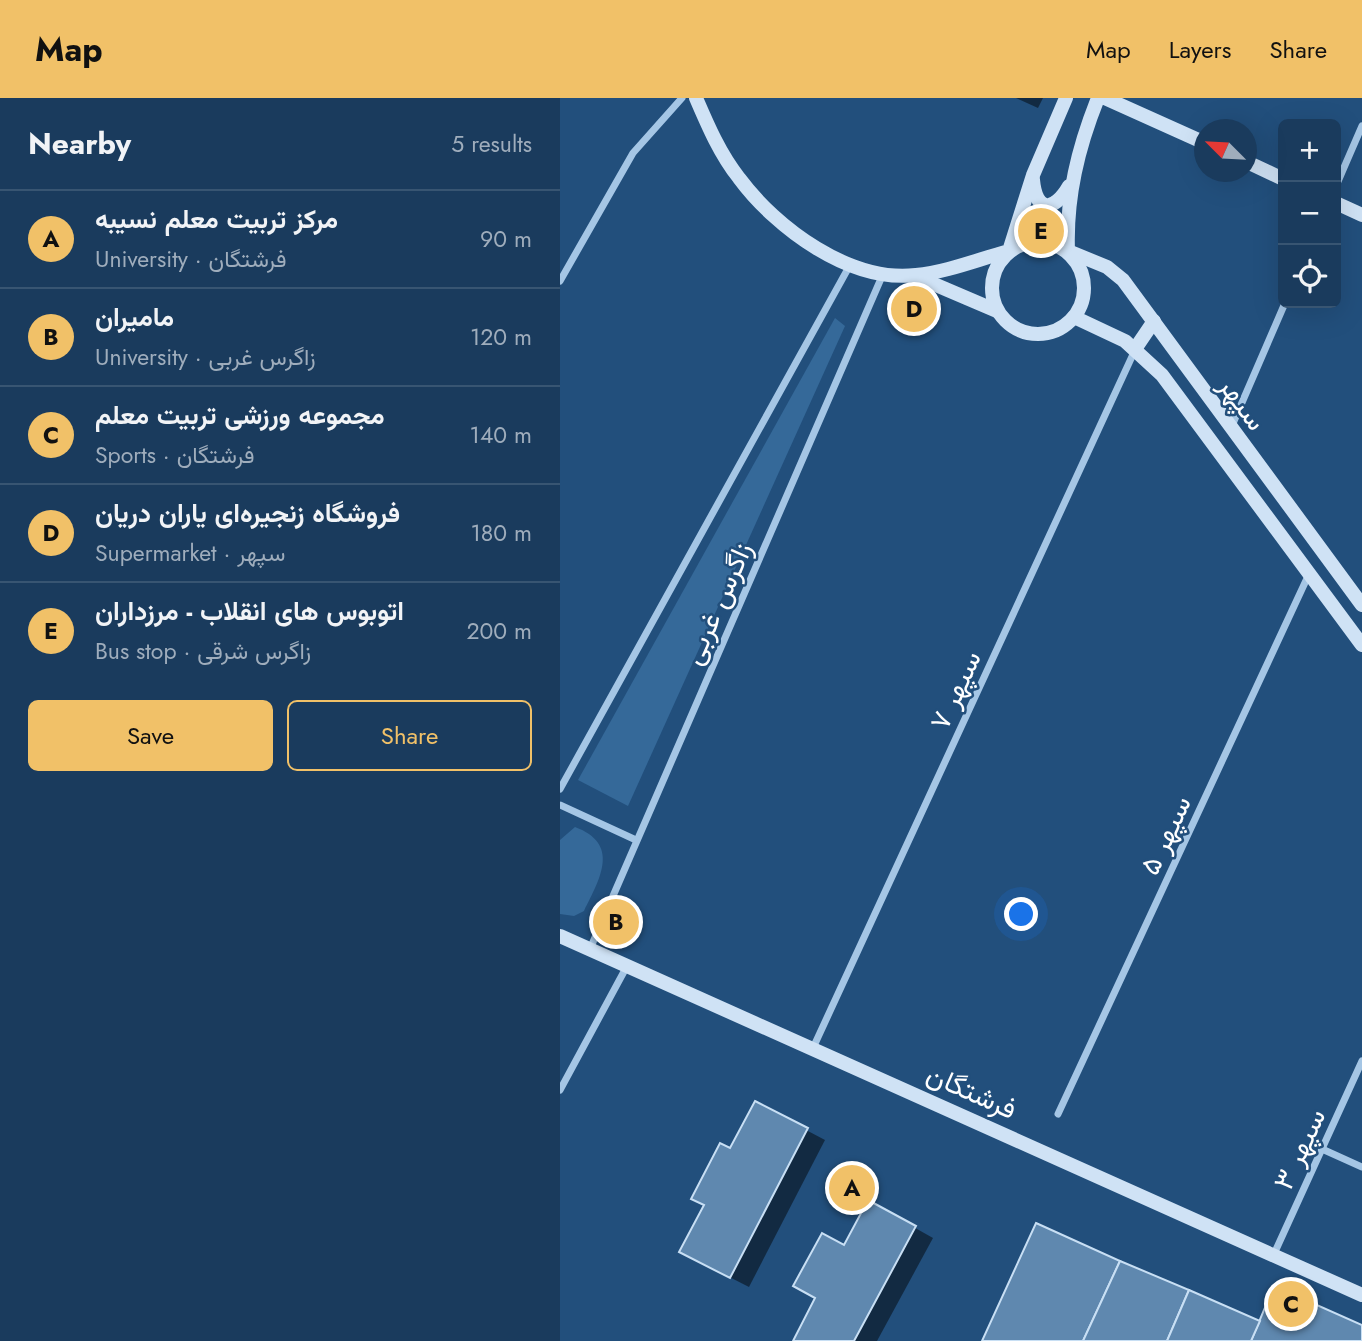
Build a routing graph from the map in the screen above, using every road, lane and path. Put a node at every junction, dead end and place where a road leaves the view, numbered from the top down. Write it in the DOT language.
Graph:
graph roads {
  1 [pos="682,98"];
  2 [pos="696,98"];
  3 [pos="1066,98"];
  4 [pos="1098,98"];
  5 [pos="1105,98"];
  6 [pos="1362,126"];
  7 [pos="1194,138"];
  8 [pos="1257,167"];
  9 [pos="1032,175"];
  10 [pos="1278,177"];
  11 [pos="1072,180"];
  12 [pos="1338,182"];
  13 [pos="1341,205"];
  14 [pos="1362,215"];
  15 [pos="1009,251"];
  16 [pos="1068,251"];
  17 [pos="850,265"];
  18 [pos="883,274"];
  19 [pos="915,276"];
  20 [pos="560,281"];
  21 [pos="1283,308"];
  22 [pos="997,311"];
  23 [pos="1074,317"];
  24 [pos="1154,321"];
  25 [pos="1135,349"];
  26 [pos="1230,429"];
  27 [pos="1219,451"];
  28 [pos="1321,550"];
  29 [pos="1310,574"];
  30 [pos="1362,605"];
  31 [pos="1362,645"];
  32 [pos="560,789"];
  33 [pos="560,806"];
  34 [pos="636,841"];
  35 [pos="560,936"];
  36 [pos="590,950"];
  37 [pos="627,966"];
  38 [pos="813,1048"];
  39 [pos="1362,1061"];
  40 [pos="560,1090"];
  41 [pos="1058,1114"];
  42 [pos="1322,1149"];
  43 [pos="1362,1167"];
  44 [pos="1274,1254"];
  45 [pos="1362,1295"];
  1 -- 20 [label="street"];
  2 -- 17 [label="street"];
  3 -- 9 [label="street"];
  4 -- 11 [label="street"];
  5 -- 7 [label="street"];
  6 -- 12 [label="street"];
  8 -- 10 [label="street"];
  9 -- 11 [label="street"];
  9 -- 15 [label="street"];
  11 -- 16 [label="street"];
  13 -- 14 [label="street"];
  15 -- 16 [label="street"];
  15 -- 19 [label="street"];
  15 -- 22 [label="street"];
  16 -- 23 [label="street"];
  16 -- 24 [label="street, سپهر"];
  17 -- 18 [label="street"];
  17 -- 32 [label="street, زاگرس غربی"];
  18 -- 19 [label="street"];
  18 -- 34 [label="street, زاگرس غربی"];
  19 -- 22 [label="street"];
  21 -- 26 [label="street"];
  22 -- 23 [label="street"];
  23 -- 25 [label="street, سپهر"];
  24 -- 25 [label="street"];
  24 -- 26 [label="street, سپهر"];
  25 -- 27 [label="street, سپهر"];
  25 -- 38 [label="street, سپهر ۷"];
  26 -- 27 [label="street"];
  26 -- 28 [label="street, سپهر"];
  27 -- 29 [label="street, سپهر"];
  28 -- 29 [label="street"];
  28 -- 30 [label="street, سپهر"];
  29 -- 31 [label="street, سپهر"];
  29 -- 41 [label="street, سپهر ۵"];
  33 -- 34 [label="street"];
  34 -- 36 [label="street, زاگرس غربی"];
  35 -- 36 [label="street, فرشتگان"];
  36 -- 37 [label="street, فرشتگان"];
  37 -- 38 [label="street, فرشتگان"];
  37 -- 40 [label="street"];
  38 -- 44 [label="street, فرشتگان"];
  39 -- 42 [label="street, سپهر ۳"];
  42 -- 43 [label="street"];
  42 -- 44 [label="street, سپهر ۳"];
  44 -- 45 [label="street, فرشتگان"];
}
